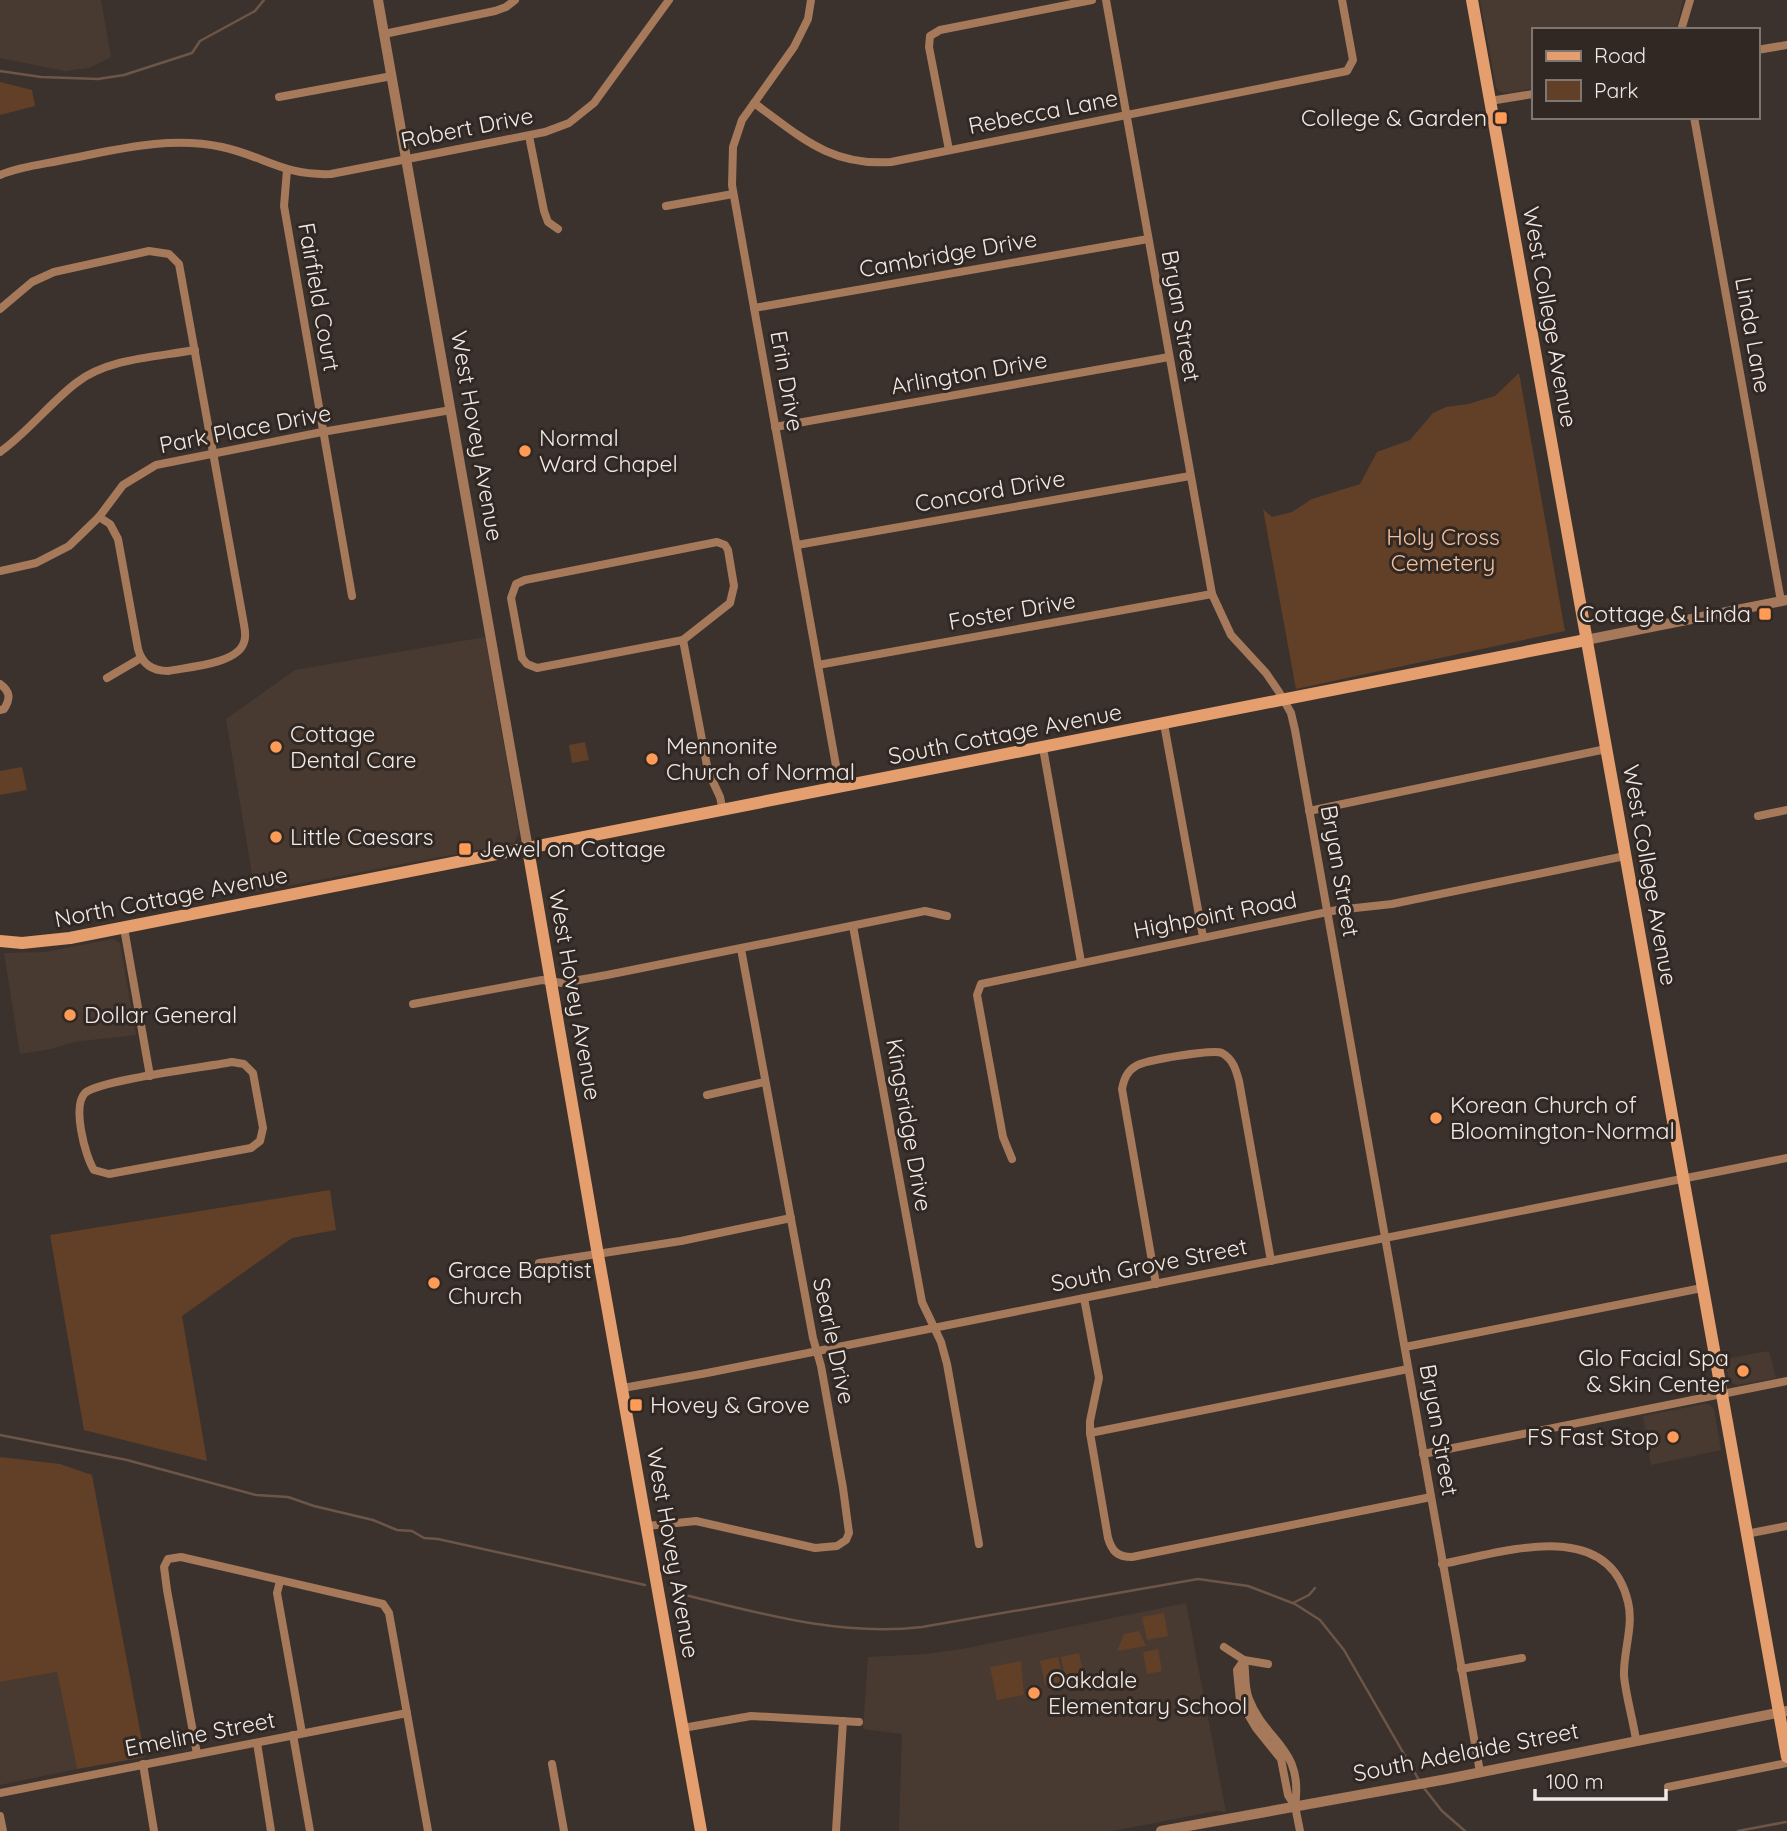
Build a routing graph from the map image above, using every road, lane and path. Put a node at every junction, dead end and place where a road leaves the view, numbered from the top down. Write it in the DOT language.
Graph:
graph roads {
  1 [pos="378,0"];
  2 [pos="514,0"];
  3 [pos="669,0"];
  4 [pos="811,0"];
  5 [pos="1092,0"];
  6 [pos="1106,0"];
  7 [pos="1342,0"];
  8 [pos="1472,0"];
  9 [pos="1690,0"];
  10 [pos="1682,28"];
  11 [pos="384,34"];
  12 [pos="1787,45"];
  13 [pos="1759,50"];
  14 [pos="391,76"];
  15 [pos="1532,94"];
  16 [pos="279,97"];
  17 [pos="1490,101"];
  18 [pos="754,103"];
  19 [pos="1126,116"];
  20 [pos="1694,119"];
  21 [pos="529,136"];
  22 [pos="948,149"];
  23 [pos="406,160"];
  24 [pos="287,170"];
  25 [pos="0,174"];
  26 [pos="733,194"];
  27 [pos="666,206"];
  28 [pos="558,229"];
  29 [pos="1148,239"];
  30 [pos="754,308"];
  31 [pos="0,309"];
  32 [pos="195,350"];
  33 [pos="1169,357"];
  34 [pos="451,410"];
  35 [pos="775,427"];
  36 [pos="322,432"];
  37 [pos="0,452"];
  38 [pos="214,452"];
  39 [pos="1190,476"];
  40 [pos="99,517"];
  41 [pos="797,545"];
  42 [pos="0,571"];
  43 [pos="1212,594"];
  44 [pos="352,596"];
  45 [pos="1784,601"];
  46 [pos="683,640"];
  47 [pos="1587,640"];
  48 [pos="141,658"];
  49 [pos="818,665"];
  50 [pos="107,678"];
  51 [pos="0,684"];
  52 [pos="1283,699"];
  53 [pos="0,710"];
  54 [pos="1164,724"];
  55 [pos="1043,748"];
  56 [pos="1606,749"];
  57 [pos="840,788"];
  58 [pos="1787,810"];
  59 [pos="723,811"];
  60 [pos="1309,811"];
  61 [pos="1758,816"];
  62 [pos="528,849"];
  63 [pos="1625,856"];
  64 [pos="349,885"];
  65 [pos="1327,912"];
  66 [pos="947,916"];
  67 [pos="853,926"];
  68 [pos="124,928"];
  69 [pos="1203,937"];
  70 [pos="0,941"];
  71 [pos="741,949"];
  72 [pos="1081,962"];
  73 [pos="551,982"];
  74 [pos="413,1004"];
  75 [pos="150,1076"];
  76 [pos="765,1082"];
  77 [pos="707,1095"];
  78 [pos="1787,1158"];
  79 [pos="1013,1159"];
  80 [pos="1682,1177"];
  81 [pos="791,1219"];
  82 [pos="1385,1238"];
  83 [pos="597,1255"];
  84 [pos="1271,1261"];
  85 [pos="539,1263"];
  86 [pos="1156,1284"];
  87 [pos="1702,1288"];
  88 [pos="1084,1298"];
  89 [pos="933,1328"];
  90 [pos="1405,1347"];
  91 [pos="817,1351"];
  92 [pos="1408,1369"];
  93 [pos="1787,1381"];
  94 [pos="623,1388"];
  95 [pos="1720,1394"];
  96 [pos="1090,1433"];
  97 [pos="1423,1454"];
  98 [pos="1431,1497"];
  99 [pos="647,1526"];
  100 [pos="1787,1526"];
  101 [pos="1746,1534"];
  102 [pos="979,1544"];
  103 [pos="1442,1564"];
  104 [pos="280,1581"];
  105 [pos="1224,1647"];
  106 [pos="1522,1658"];
  107 [pos="1244,1660"];
  108 [pos="1268,1664"];
  109 [pos="1461,1669"];
  110 [pos="1783,1712"];
  111 [pos="407,1713"];
  112 [pos="843,1721"];
  113 [pos="859,1722"];
  114 [pos="683,1728"];
  115 [pos="297,1734"];
  116 [pos="1636,1740"];
  117 [pos="257,1743"];
  118 [pos="197,1754"];
  119 [pos="1787,1757"];
  120 [pos="1787,1763"];
  121 [pos="143,1764"];
  122 [pos="552,1765"];
  123 [pos="1480,1772"];
  124 [pos="1668,1787"];
  125 [pos="0,1793"];
  126 [pos="1295,1806"];
  127 [pos="0,1816"];
  128 [pos="3,1831"];
  129 [pos="154,1831"];
  130 [pos="271,1831"];
  131 [pos="310,1831"];
  132 [pos="428,1831"];
  133 [pos="564,1831"];
  134 [pos="701,1831"];
  135 [pos="836,1831"];
  136 [pos="1163,1831"];
  137 [pos="1300,1831"];
  1 -- 11 [label="street, West Hovey Avenue"];
  2 -- 11 [label="street"];
  3 -- 21 [label="street, Robert Drive"];
  4 -- 18 [label="street, Erin Drive"];
  5 -- 22 [label="street"];
  6 -- 19 [label="street, Bryan Street"];
  7 -- 19 [label="street, Rebecca Lane"];
  8 -- 17 [label="main road, West College Avenue"];
  9 -- 10 [label="street"];
  11 -- 14 [label="street, West Hovey Avenue"];
  12 -- 13 [label="street"];
  14 -- 16 [label="street"];
  14 -- 23 [label="street, West Hovey Avenue"];
  15 -- 17 [label="street"];
  17 -- 47 [label="main road, West College Avenue"];
  18 -- 22 [label="street, Rebecca Lane"];
  18 -- 26 [label="street, Erin Drive"];
  19 -- 22 [label="street, Rebecca Lane"];
  19 -- 29 [label="street, Bryan Street"];
  20 -- 45 [label="street, Linda Lane"];
  21 -- 23 [label="street, Robert Drive"];
  21 -- 28 [label="street"];
  23 -- 24 [label="street, Robert Drive"];
  23 -- 34 [label="street, West Hovey Avenue"];
  24 -- 25 [label="street, Robert Drive"];
  24 -- 36 [label="street, Fairfield Court"];
  26 -- 27 [label="street"];
  26 -- 30 [label="street, Erin Drive"];
  29 -- 30 [label="street, Cambridge Drive"];
  29 -- 33 [label="street, Bryan Street"];
  30 -- 35 [label="street, Erin Drive"];
  31 -- 32 [label="street"];
  32 -- 37 [label="street"];
  32 -- 38 [label="street"];
  33 -- 35 [label="street, Arlington Drive"];
  33 -- 39 [label="street, Bryan Street"];
  34 -- 36 [label="street, Park Place Drive"];
  34 -- 62 [label="street, West Hovey Avenue"];
  35 -- 41 [label="street, Erin Drive"];
  36 -- 38 [label="street, Park Place Drive"];
  36 -- 44 [label="street, Fairfield Court"];
  38 -- 40 [label="street, Park Place Drive"];
  38 -- 48 [label="street"];
  39 -- 41 [label="street, Concord Drive"];
  39 -- 43 [label="street, Bryan Street"];
  40 -- 42 [label="street, Park Place Drive"];
  40 -- 48 [label="street"];
  41 -- 49 [label="street, Erin Drive"];
  43 -- 49 [label="street, Foster Drive"];
  43 -- 52 [label="street, Bryan Street"];
  45 -- 47 [label="street"];
  46 -- 46 [label="street"];
  46 -- 59 [label="street"];
  47 -- 52 [label="main road, South Cottage Avenue"];
  47 -- 56 [label="main road, West College Avenue"];
  48 -- 50 [label="street"];
  49 -- 57 [label="street, Erin Drive"];
  51 -- 53 [label="street"];
  52 -- 54 [label="main road, South Cottage Avenue"];
  52 -- 60 [label="street, Bryan Street"];
  54 -- 55 [label="main road, South Cottage Avenue"];
  54 -- 69 [label="street"];
  55 -- 57 [label="main road, South Cottage Avenue"];
  55 -- 72 [label="street"];
  56 -- 60 [label="street"];
  56 -- 63 [label="main road, West College Avenue"];
  57 -- 59 [label="main road, South Cottage Avenue"];
  58 -- 61 [label="street"];
  59 -- 62 [label="main road, South Cottage Avenue"];
  60 -- 65 [label="street, Bryan Street"];
  62 -- 64 [label="main road, South Cottage Avenue"];
  62 -- 73 [label="main road, West Hovey Avenue"];
  63 -- 65 [label="street, Highpoint Road"];
  63 -- 80 [label="main road, West College Avenue"];
  64 -- 68 [label="main road, North Cottage Avenue"];
  65 -- 69 [label="street, Highpoint Road"];
  65 -- 82 [label="street, Bryan Street"];
  66 -- 67 [label="street"];
  67 -- 71 [label="street"];
  67 -- 89 [label="street, Kingsridge Drive"];
  68 -- 70 [label="main road, North Cottage Avenue"];
  68 -- 75 [label="street"];
  69 -- 72 [label="street, Highpoint Road"];
  71 -- 73 [label="street"];
  71 -- 76 [label="street, Searle Drive"];
  72 -- 79 [label="street, Highpoint Road"];
  73 -- 74 [label="street"];
  73 -- 83 [label="main road, West Hovey Avenue"];
  75 -- 75 [label="street"];
  76 -- 77 [label="street"];
  76 -- 81 [label="street, Searle Drive"];
  78 -- 80 [label="street, South Grove Street"];
  80 -- 82 [label="street, South Grove Street"];
  80 -- 87 [label="main road, West College Avenue"];
  81 -- 83 [label="street"];
  81 -- 91 [label="street, Searle Drive"];
  82 -- 84 [label="street, South Grove Street"];
  82 -- 90 [label="street, Bryan Street"];
  83 -- 85 [label="street"];
  83 -- 94 [label="main road, West Hovey Avenue"];
  84 -- 86 [label="street, South Grove Street"];
  84 -- 86 [label="street"];
  86 -- 88 [label="street, South Grove Street"];
  87 -- 90 [label="street"];
  87 -- 95 [label="main road, West College Avenue"];
  88 -- 89 [label="street, South Grove Street"];
  88 -- 96 [label="street"];
  89 -- 91 [label="street, South Grove Street"];
  89 -- 102 [label="street, Kingsridge Drive"];
  90 -- 92 [label="street, Bryan Street"];
  91 -- 94 [label="street, South Grove Street"];
  91 -- 99 [label="street, Searle Drive"];
  92 -- 96 [label="street"];
  92 -- 97 [label="street, Bryan Street"];
  93 -- 95 [label="street"];
  94 -- 99 [label="main road, West Hovey Avenue"];
  95 -- 97 [label="street"];
  95 -- 101 [label="main road, West College Avenue"];
  96 -- 98 [label="street"];
  97 -- 98 [label="street, Bryan Street"];
  98 -- 103 [label="street, Bryan Street"];
  99 -- 114 [label="main road, West Hovey Avenue"];
  100 -- 101 [label="street"];
  101 -- 110 [label="main road, West College Avenue"];
  103 -- 109 [label="street, Bryan Street"];
  103 -- 116 [label="street"];
  104 -- 111 [label="street"];
  104 -- 115 [label="street"];
  104 -- 118 [label="street"];
  105 -- 107 [label="street"];
  106 -- 109 [label="street"];
  107 -- 108 [label="street"];
  107 -- 126 [label="street"];
  109 -- 123 [label="street, Bryan Street"];
  110 -- 116 [label="street, South Adelaide Street"];
  110 -- 119 [label="main road, West College Avenue"];
  111 -- 115 [label="street, Emeline Street"];
  111 -- 132 [label="street"];
  112 -- 113 [label="street"];
  112 -- 114 [label="street"];
  112 -- 135 [label="street"];
  114 -- 134 [label="main road, West Hovey Avenue"];
  115 -- 117 [label="street, Emeline Street"];
  115 -- 131 [label="street"];
  116 -- 123 [label="street, South Adelaide Street"];
  117 -- 118 [label="street, Emeline Street"];
  117 -- 130 [label="street"];
  118 -- 121 [label="street, Emeline Street"];
  120 -- 124 [label="street"];
  121 -- 125 [label="street, Emeline Street"];
  121 -- 129 [label="street"];
  122 -- 133 [label="street"];
  123 -- 126 [label="street, South Adelaide Street"];
  126 -- 136 [label="street, South Adelaide Street"];
  126 -- 137 [label="street"];
  127 -- 128 [label="street"];
}
